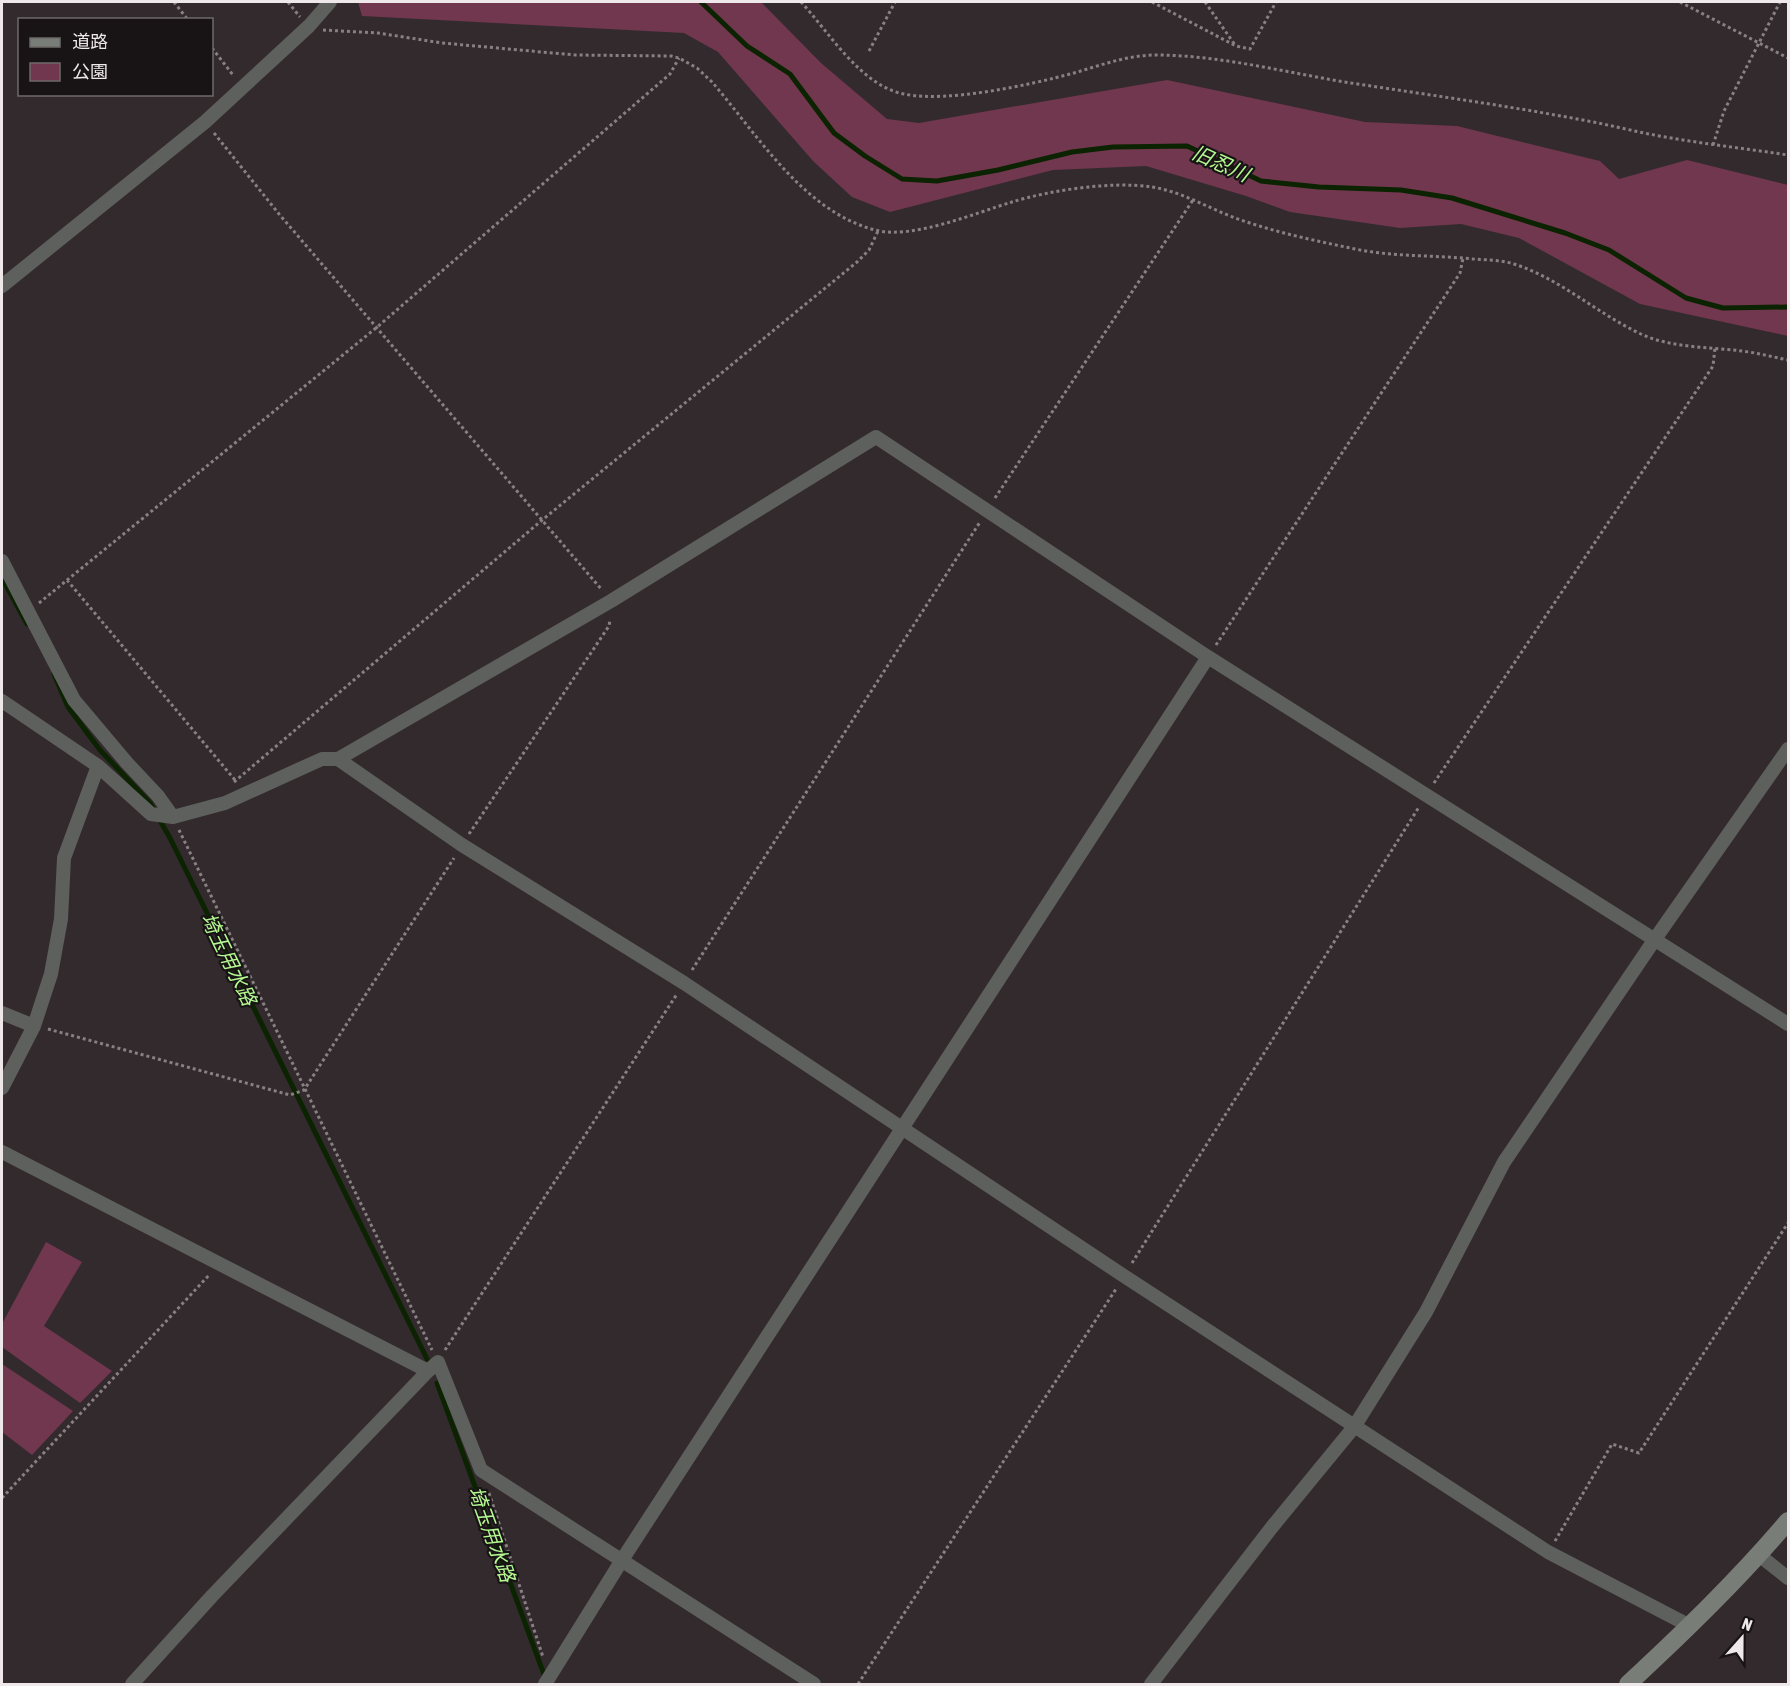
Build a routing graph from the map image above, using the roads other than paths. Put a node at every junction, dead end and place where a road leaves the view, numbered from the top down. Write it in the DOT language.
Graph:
graph roads {
  1 [pos="327,4"];
  2 [pos="2,286"];
  3 [pos="2,561"];
  4 [pos="1208,657"];
  5 [pos="2,701"];
  6 [pos="1788,749"];
  7 [pos="338,759"];
  8 [pos="98,766"];
  9 [pos="173,818"];
  10 [pos="1655,939"];
  11 [pos="2,1013"];
  12 [pos="1788,1024"];
  13 [pos="34,1026"];
  14 [pos="2,1088"];
  15 [pos="903,1128"];
  16 [pos="2,1152"];
  17 [pos="433,1366"];
  18 [pos="1354,1426"];
  19 [pos="1788,1521"];
  20 [pos="1759,1556"];
  21 [pos="622,1560"];
  22 [pos="1788,1578"];
  23 [pos="1690,1626"];
  24 [pos="548,1681"];
  25 [pos="132,1684"];
  26 [pos="814,1684"];
  27 [pos="1151,1684"];
  28 [pos="1628,1684"];
  1 -- 2 [label="street"];
  3 -- 9 [label="street"];
  4 -- 7 [label="street"];
  4 -- 10 [label="street"];
  4 -- 15 [label="street"];
  5 -- 8 [label="street"];
  6 -- 10 [label="street"];
  7 -- 9 [label="street"];
  7 -- 15 [label="street"];
  8 -- 9 [label="street"];
  8 -- 13 [label="street"];
  10 -- 12 [label="street"];
  10 -- 18 [label="street"];
  11 -- 13 [label="street"];
  13 -- 14 [label="street"];
  15 -- 18 [label="street"];
  15 -- 21 [label="street"];
  16 -- 17 [label="street"];
  17 -- 21 [label="street"];
  17 -- 25 [label="street"];
  18 -- 23 [label="street"];
  18 -- 27 [label="street"];
  19 -- 20 [label="main road"];
  20 -- 22 [label="street"];
  20 -- 23 [label="main road"];
  21 -- 24 [label="street"];
  21 -- 26 [label="street"];
  23 -- 28 [label="main road"];
}
